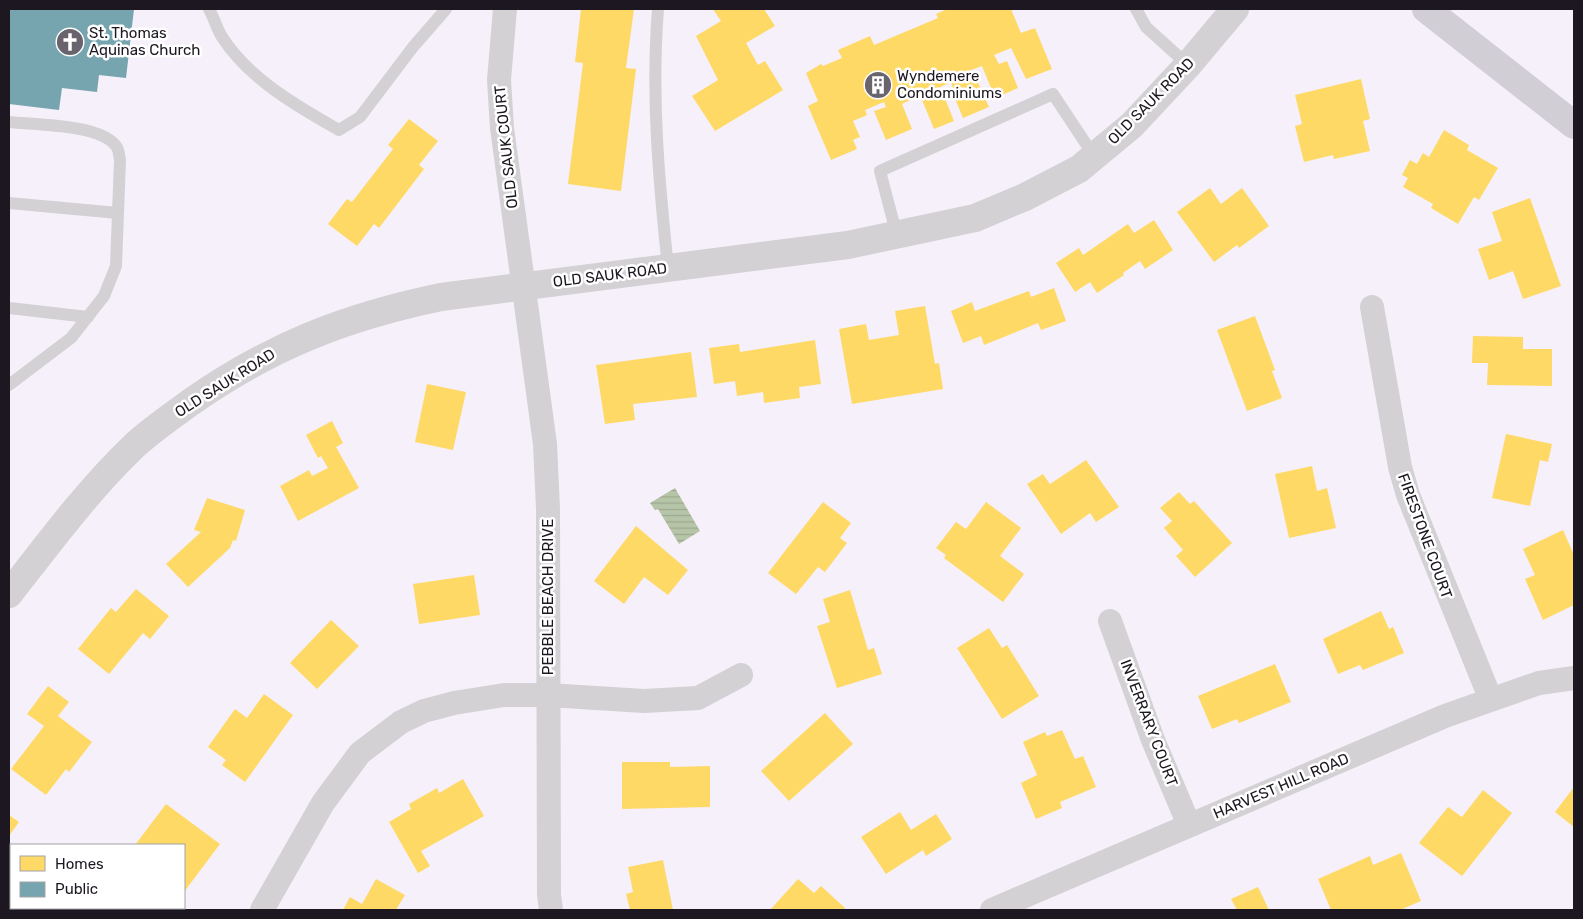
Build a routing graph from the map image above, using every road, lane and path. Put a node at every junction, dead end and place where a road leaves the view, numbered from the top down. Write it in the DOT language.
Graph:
graph roads {
  1 [pos="210,9"];
  2 [pos="446,9"];
  3 [pos="505,9"];
  4 [pos="658,9"];
  5 [pos="1136,9"];
  6 [pos="1235,9"];
  7 [pos="1426,9"];
  8 [pos="1188,66"];
  9 [pos="9,122"];
  10 [pos="1574,125"];
  11 [pos="1094,156"];
  12 [pos="9,203"];
  13 [pos="118,213"];
  14 [pos="897,236"];
  15 [pos="668,268"];
  16 [pos="523,286"];
  17 [pos="1372,307"];
  18 [pos="9,308"];
  19 [pos="88,316"];
  20 [pos="9,385"];
  21 [pos="9,594"];
  22 [pos="1110,621"];
  23 [pos="741,675"];
  24 [pos="1574,678"];
  25 [pos="548,695"];
  26 [pos="1491,700"];
  27 [pos="1190,825"];
  28 [pos="262,910"];
  29 [pos="551,910"];
  30 [pos="992,910"];
  1 -- 2 [label="lane"];
  3 -- 16 [label="street, OLD SAUK COURT"];
  4 -- 15 [label="lane"];
  5 -- 8 [label="lane"];
  6 -- 8 [label="street, OLD SAUK ROAD"];
  7 -- 10 [label="main road"];
  8 -- 11 [label="street, OLD SAUK ROAD"];
  9 -- 13 [label="lane"];
  11 -- 14 [label="street, OLD SAUK ROAD"];
  11 -- 14 [label="lane"];
  12 -- 13 [label="lane"];
  13 -- 19 [label="lane"];
  14 -- 15 [label="street, OLD SAUK ROAD"];
  15 -- 16 [label="street, OLD SAUK ROAD"];
  16 -- 21 [label="street, OLD SAUK ROAD"];
  16 -- 25 [label="street, PEBBLE BEACH DRIVE"];
  17 -- 26 [label="street, FIRESTONE COURT"];
  18 -- 19 [label="lane"];
  19 -- 20 [label="lane"];
  22 -- 27 [label="street, INVERRARY COURT"];
  23 -- 25 [label="street"];
  24 -- 26 [label="street, HARVEST HILL ROAD"];
  25 -- 28 [label="street"];
  25 -- 29 [label="street, PEBBLE BEACH DRIVE"];
  26 -- 27 [label="street, HARVEST HILL ROAD"];
  27 -- 30 [label="street, HARVEST HILL ROAD"];
}
